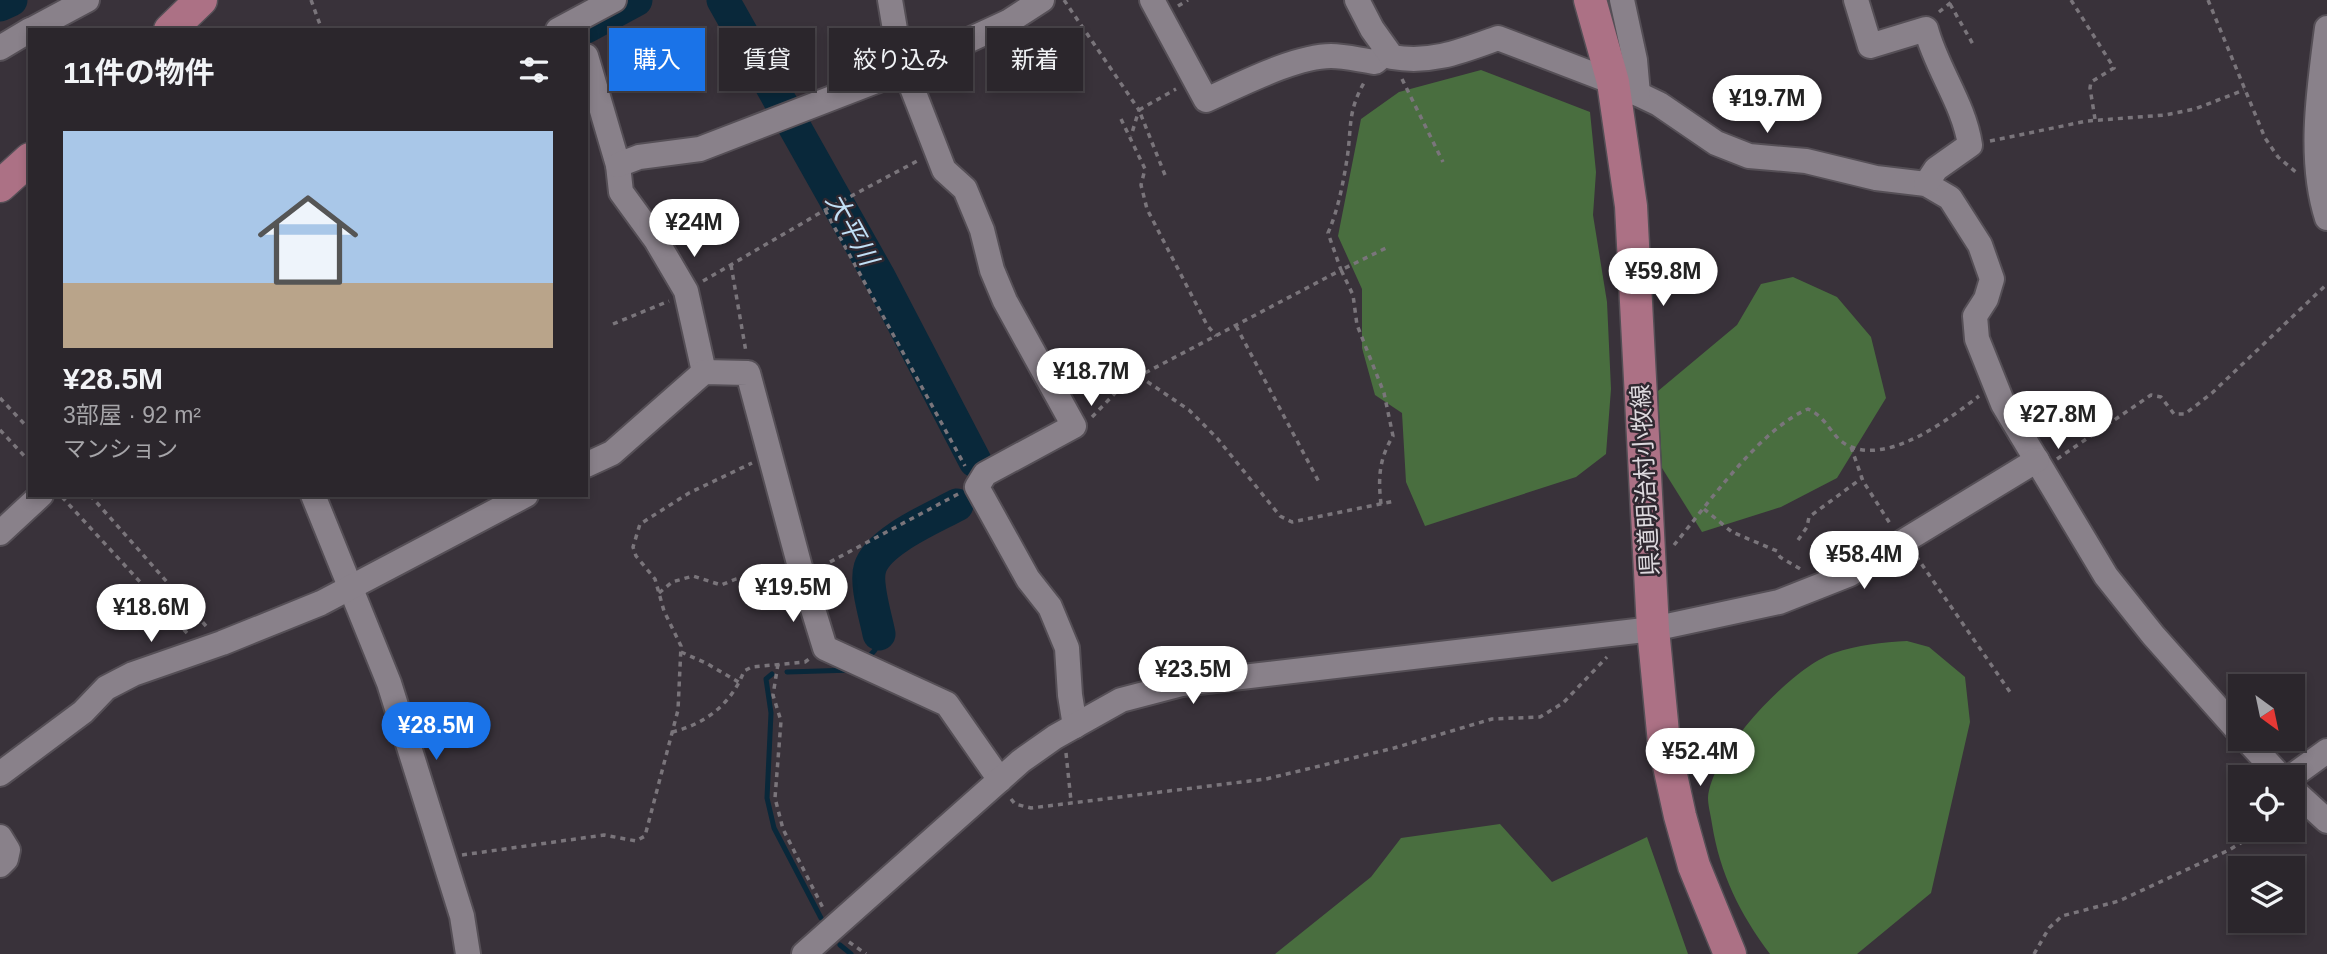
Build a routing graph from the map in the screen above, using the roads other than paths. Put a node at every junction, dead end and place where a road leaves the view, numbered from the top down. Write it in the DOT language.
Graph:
graph roads {
  1 [pos="86,0"];
  2 [pos="201,0"];
  3 [pos="614,0"];
  4 [pos="890,0"];
  5 [pos="1042,0"];
  6 [pos="1153,0"];
  7 [pos="1357,0"];
  8 [pos="1590,0"];
  9 [pos="1622,0"];
  10 [pos="1856,0"];
  11 [pos="571,20"];
  12 [pos="34,28"];
  13 [pos="172,28"];
  14 [pos="895,28"];
  15 [pos="2327,28"];
  16 [pos="28,31"];
  17 [pos="973,38"];
  18 [pos="0,48"];
  19 [pos="1384,57"];
  20 [pos="588,63"];
  21 [pos="1626,88"];
  22 [pos="849,91"];
  23 [pos="913,91"];
  24 [pos="28,161"];
  25 [pos="618,165"];
  26 [pos="1926,184"];
  27 [pos="0,186"];
  28 [pos="2323,207"];
  29 [pos="704,372"];
  30 [pos="2040,464"];
  31 [pos="588,465"];
  32 [pos="39,497"];
  33 [pos="314,497"];
  34 [pos="522,497"];
  35 [pos="0,533"];
  36 [pos="348,587"];
  37 [pos="1653,629"];
  38 [pos="2228,719"];
  39 [pos="1065,732"];
  40 [pos="2257,751"];
  41 [pos="2327,751"];
  42 [pos="2270,765"];
  43 [pos="2305,767"];
  44 [pos="0,774"];
  45 [pos="998,781"];
  46 [pos="2305,801"];
  47 [pos="2327,821"];
  48 [pos="0,837"];
  49 [pos="0,865"];
  50 [pos="468,954"];
  51 [pos="804,954"];
  52 [pos="1730,954"];
  1 -- 12 [label="street"];
  2 -- 13 [label="main road"];
  3 -- 11 [label="street"];
  4 -- 14 [label="street"];
  5 -- 17 [label="street"];
  6 -- 19 [label="street"];
  7 -- 19 [label="street"];
  8 -- 21 [label="main road, 県道明治村小牧線"];
  9 -- 21 [label="street"];
  10 -- 26 [label="street"];
  15 -- 28 [label="street"];
  16 -- 18 [label="street"];
  19 -- 21 [label="street"];
  20 -- 25 [label="street"];
  21 -- 26 [label="street"];
  21 -- 37 [label="main road, 県道明治村小牧線"];
  22 -- 25 [label="street"];
  23 -- 39 [label="street"];
  24 -- 27 [label="main road"];
  25 -- 29 [label="street"];
  26 -- 30 [label="street"];
  29 -- 31 [label="street"];
  29 -- 45 [label="street"];
  30 -- 37 [label="street"];
  30 -- 38 [label="street"];
  32 -- 35 [label="street"];
  33 -- 36 [label="street"];
  34 -- 36 [label="street"];
  36 -- 44 [label="street"];
  36 -- 50 [label="street"];
  37 -- 39 [label="street"];
  37 -- 52 [label="main road, 県道明治村小牧線"];
  39 -- 45 [label="street"];
  40 -- 42 [label="street"];
  41 -- 43 [label="street"];
  45 -- 51 [label="street"];
  46 -- 47 [label="street"];
  48 -- 49 [label="street"];
}
